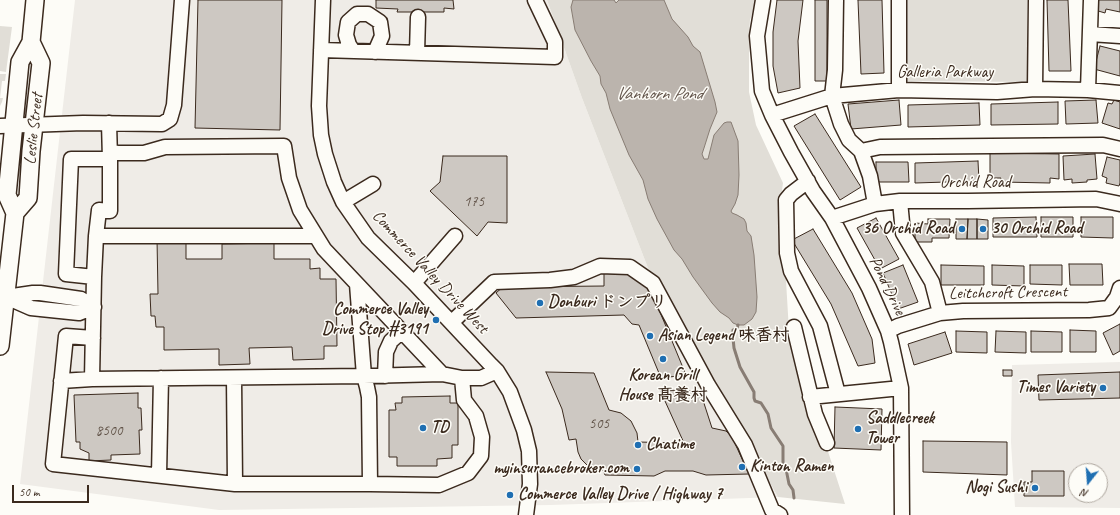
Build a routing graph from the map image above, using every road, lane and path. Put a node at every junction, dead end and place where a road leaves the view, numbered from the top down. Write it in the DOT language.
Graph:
graph roads {
  1 [pos="35,0"];
  2 [pos="182,0"];
  3 [pos="323,0"];
  4 [pos="535,0"];
  5 [pos="763,0"];
  6 [pos="836,0"];
  7 [pos="899,0"];
  8 [pos="1036,0"];
  9 [pos="1091,0"];
  10 [pos="418,17"];
  11 [pos="1090,34"];
  12 [pos="1120,36"];
  13 [pos="31,42"];
  14 [pos="322,50"];
  15 [pos="353,51"];
  16 [pos="375,52"];
  17 [pos="417,53"];
  18 [pos="1035,89"];
  19 [pos="898,90"];
  20 [pos="1088,90"];
  21 [pos="1120,93"];
  22 [pos="832,96"];
  23 [pos="772,115"];
  24 [pos="109,123"];
  25 [pos="34,125"];
  26 [pos="7,126"];
  27 [pos="1120,149"];
  28 [pos="861,151"];
  29 [pos="110,156"];
  30 [pos="808,181"];
  31 [pos="373,184"];
  32 [pos="900,201"];
  33 [pos="343,202"];
  34 [pos="875,204"];
  35 [pos="1120,204"];
  36 [pos="15,213"];
  37 [pos="832,218"];
  38 [pos="96,236"];
  39 [pos="316,236"];
  40 [pos="455,236"];
  41 [pos="94,277"];
  42 [pos="414,283"];
  43 [pos="357,284"];
  44 [pos="1120,288"];
  45 [pos="6,298"];
  46 [pos="94,307"];
  47 [pos="940,313"];
  48 [pos="452,322"];
  49 [pos="794,327"];
  50 [pos="402,331"];
  51 [pos="888,331"];
  52 [pos="93,338"];
  53 [pos="0,346"];
  54 [pos="497,371"];
  55 [pos="442,374"];
  56 [pos="364,376"];
  57 [pos="384,376"];
  58 [pos="161,378"];
  59 [pos="234,378"];
  60 [pos="462,378"];
  61 [pos="92,379"];
  62 [pos="62,381"];
  63 [pos="901,388"];
  64 [pos="838,394"];
  65 [pos="810,397"];
  66 [pos="827,443"];
  67 [pos="159,475"];
  68 [pos="235,484"];
  69 [pos="370,484"];
  70 [pos="526,515"];
  71 [pos="780,515"];
  72 [pos="902,515"];
  1 -- 13 [label="main road, Leslie Street"];
  2 -- 24 [label="street"];
  3 -- 14 [label="street, Commerce Valley Drive West"];
  4 -- 17 [label="street"];
  5 -- 23 [label="street, Pond Drive"];
  6 -- 22 [label="street"];
  7 -- 19 [label="street"];
  8 -- 18 [label="street"];
  9 -- 11 [label="street"];
  10 -- 17 [label="street"];
  11 -- 12 [label="street"];
  11 -- 20 [label="street"];
  13 -- 25 [label="main road, Leslie Street"];
  13 -- 26 [label="main road, Leslie Street"];
  14 -- 15 [label="street"];
  14 -- 33 [label="street, Commerce Valley Drive West"];
  15 -- 16 [label="street"];
  15 -- 16 [label="street"];
  16 -- 17 [label="street"];
  18 -- 19 [label="street, Galleria Parkway"];
  18 -- 20 [label="street, Galleria Parkway"];
  19 -- 22 [label="street, Galleria Parkway"];
  20 -- 21 [label="street, Galleria Parkway"];
  22 -- 23 [label="street, Galleria Parkway"];
  22 -- 28 [label="street"];
  23 -- 30 [label="street, Pond Drive"];
  24 -- 25 [label="street"];
  24 -- 29 [label="street"];
  25 -- 26 [label="street"];
  25 -- 36 [label="main road, Leslie Street"];
  26 -- 36 [label="main road, Leslie Street"];
  27 -- 28 [label="street"];
  28 -- 34 [label="street"];
  29 -- 38 [label="street"];
  29 -- 39 [label="street"];
  29 -- 41 [label="street"];
  30 -- 37 [label="street, Pond Drive"];
  30 -- 64 [label="street"];
  31 -- 33 [label="street"];
  32 -- 34 [label="street, Orchid Road"];
  32 -- 35 [label="street, Orchid Road"];
  32 -- 47 [label="street"];
  33 -- 42 [label="street, Commerce Valley Drive West"];
  34 -- 37 [label="street, Orchid Road"];
  36 -- 45 [label="main road, Leslie Street"];
  37 -- 51 [label="street, Pond Drive"];
  38 -- 39 [label="street"];
  38 -- 41 [label="street"];
  39 -- 43 [label="street"];
  40 -- 42 [label="street"];
  41 -- 46 [label="street"];
  42 -- 48 [label="street, Commerce Valley Drive West"];
  43 -- 50 [label="street"];
  43 -- 56 [label="street"];
  44 -- 47 [label="street, Leitchcroft Crescent"];
  45 -- 46 [label="street"];
  45 -- 53 [label="main road, Leslie Street"];
  46 -- 52 [label="street"];
  47 -- 51 [label="street, Leitchcroft Crescent"];
  48 -- 54 [label="street, Commerce Valley Drive West"];
  48 -- 71 [label="street"];
  49 -- 65 [label="street"];
  50 -- 55 [label="street"];
  50 -- 57 [label="street"];
  51 -- 63 [label="street, Pond Drive"];
  52 -- 61 [label="street"];
  52 -- 62 [label="street"];
  54 -- 60 [label="street"];
  54 -- 70 [label="street, Commerce Valley Drive West"];
  55 -- 57 [label="street"];
  55 -- 60 [label="street"];
  56 -- 57 [label="street"];
  56 -- 59 [label="street"];
  56 -- 69 [label="street"];
  58 -- 59 [label="street"];
  58 -- 61 [label="street"];
  58 -- 67 [label="street"];
  59 -- 68 [label="street"];
  60 -- 69 [label="street"];
  61 -- 62 [label="street"];
  62 -- 67 [label="street"];
  63 -- 64 [label="street"];
  63 -- 72 [label="street, Pond Drive"];
  64 -- 65 [label="street"];
  65 -- 66 [label="street"];
  67 -- 68 [label="street"];
  68 -- 69 [label="street"];
}
